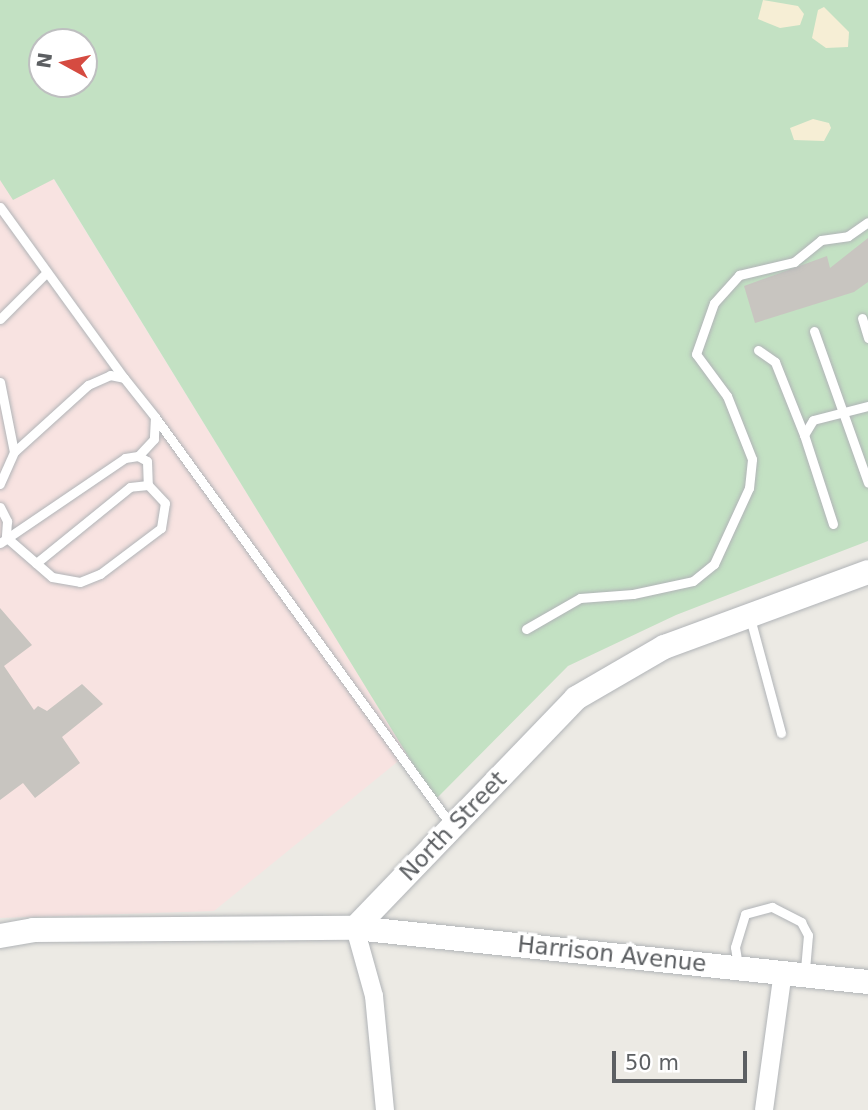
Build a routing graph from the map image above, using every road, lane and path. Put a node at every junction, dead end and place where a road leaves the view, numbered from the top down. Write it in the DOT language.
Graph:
graph roads {
  1 [pos="0,207"];
  2 [pos="868,222"];
  3 [pos="47,272"];
  4 [pos="0,319"];
  5 [pos="868,323"];
  6 [pos="814,331"];
  7 [pos="868,338"];
  8 [pos="758,350"];
  9 [pos="124,378"];
  10 [pos="0,382"];
  11 [pos="868,406"];
  12 [pos="844,412"];
  13 [pos="155,417"];
  14 [pos="804,435"];
  15 [pos="13,452"];
  16 [pos="138,456"];
  17 [pos="868,483"];
  18 [pos="0,484"];
  19 [pos="148,485"];
  20 [pos="0,507"];
  21 [pos="833,524"];
  22 [pos="3,540"];
  23 [pos="36,562"];
  24 [pos="868,572"];
  25 [pos="749,617"];
  26 [pos="526,629"];
  27 [pos="781,733"];
  28 [pos="452,827"];
  29 [pos="355,928"];
  30 [pos="0,936"];
  31 [pos="738,968"];
  32 [pos="794,974"];
  33 [pos="868,982"];
  34 [pos="386,1110"];
  35 [pos="764,1110"];
  1 -- 3 [label="lane"];
  2 -- 26 [label="lane"];
  3 -- 4 [label="lane"];
  3 -- 9 [label="lane"];
  5 -- 7 [label="lane"];
  6 -- 12 [label="lane"];
  8 -- 14 [label="lane"];
  9 -- 13 [label="lane"];
  9 -- 15 [label="lane"];
  10 -- 15 [label="lane"];
  11 -- 12 [label="lane"];
  12 -- 14 [label="lane"];
  12 -- 17 [label="lane"];
  13 -- 16 [label="lane"];
  13 -- 28 [label="lane"];
  14 -- 21 [label="lane"];
  15 -- 18 [label="lane"];
  16 -- 19 [label="lane"];
  16 -- 22 [label="lane"];
  19 -- 23 [label="lane"];
  19 -- 23 [label="lane"];
  20 -- 22 [label="lane"];
  22 -- 23 [label="lane"];
  24 -- 25 [label="main road, North Street"];
  25 -- 27 [label="lane"];
  25 -- 28 [label="main road, North Street"];
  28 -- 29 [label="main road, North Street"];
  29 -- 30 [label="main road"];
  29 -- 31 [label="main road, Harrison Avenue"];
  29 -- 34 [label="street"];
  31 -- 32 [label="main road, Harrison Avenue"];
  31 -- 32 [label="lane"];
  32 -- 33 [label="main road, Harrison Avenue"];
  32 -- 35 [label="street"];
}
